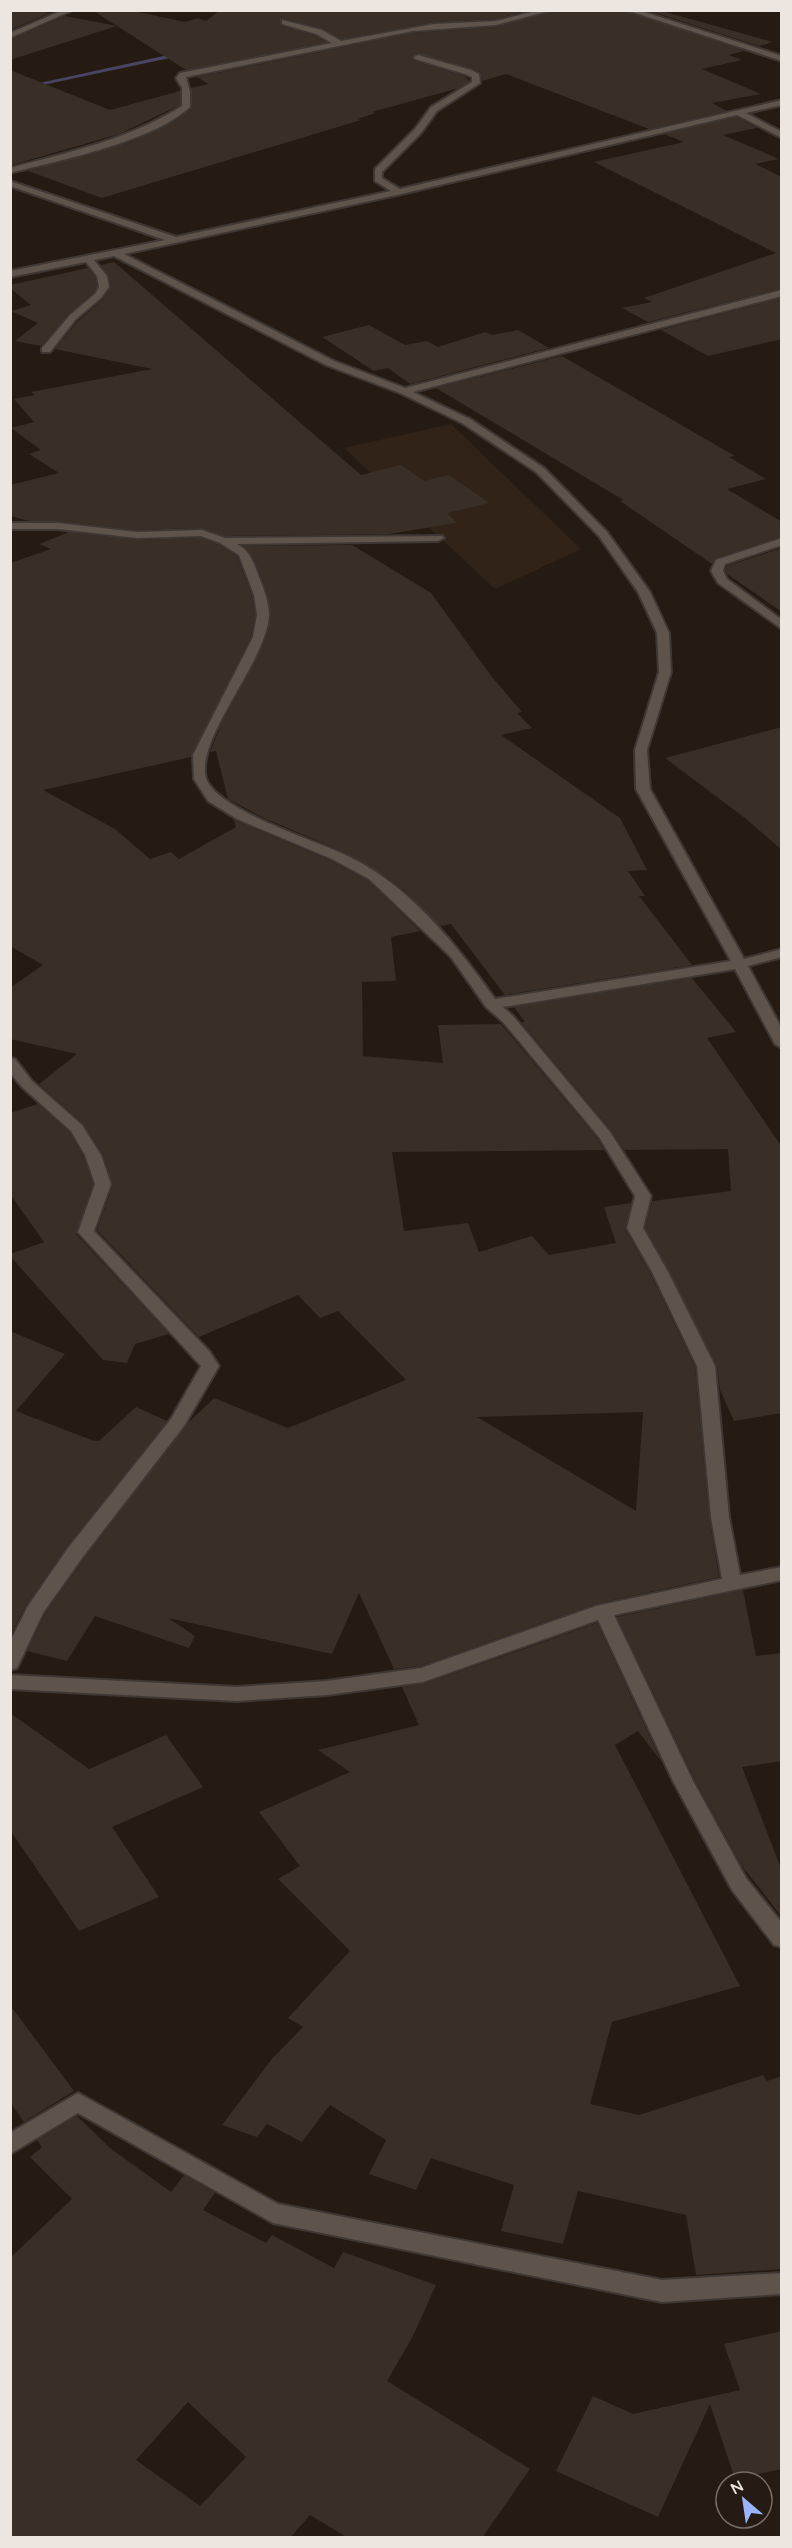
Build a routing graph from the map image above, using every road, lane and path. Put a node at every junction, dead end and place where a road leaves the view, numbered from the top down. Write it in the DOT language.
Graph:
graph roads {
  1 [pos="70,10"];
  2 [pos="550,10"];
  3 [pos="629,10"];
  4 [pos="285,22"];
  5 [pos="10,36"];
  6 [pos="340,44"];
  7 [pos="418,57"];
  8 [pos="782,59"];
  9 [pos="782,102"];
  10 [pos="737,112"];
  11 [pos="782,136"];
  12 [pos="10,171"];
  13 [pos="10,183"];
  14 [pos="398,190"];
  15 [pos="175,240"];
  16 [pos="116,253"];
  17 [pos="88,258"];
  18 [pos="10,274"];
  19 [pos="782,293"];
  20 [pos="46,350"];
  21 [pos="404,391"];
  22 [pos="10,526"];
  23 [pos="438,538"];
  24 [pos="224,541"];
  25 [pos="782,541"];
  26 [pos="782,626"];
  27 [pos="782,953"];
  28 [pos="740,964"];
  29 [pos="491,1004"];
  30 [pos="782,1044"];
  31 [pos="10,1062"];
  32 [pos="782,1573"];
  33 [pos="732,1583"];
  34 [pos="603,1611"];
  35 [pos="10,1663"];
  36 [pos="10,1682"];
  37 [pos="782,1939"];
  38 [pos="10,2145"];
  39 [pos="782,2283"];
  1 -- 5 [label="street"];
  2 -- 6 [label="street"];
  3 -- 8 [label="street"];
  4 -- 6 [label="street"];
  6 -- 12 [label="street"];
  7 -- 14 [label="street"];
  9 -- 10 [label="street"];
  10 -- 11 [label="street"];
  10 -- 14 [label="street"];
  13 -- 15 [label="street"];
  14 -- 15 [label="street"];
  15 -- 16 [label="street"];
  16 -- 17 [label="street"];
  16 -- 21 [label="street"];
  17 -- 18 [label="street"];
  17 -- 20 [label="street"];
  19 -- 21 [label="street"];
  21 -- 28 [label="street"];
  22 -- 24 [label="street"];
  23 -- 24 [label="street"];
  24 -- 29 [label="street"];
  25 -- 26 [label="street"];
  27 -- 28 [label="street"];
  28 -- 29 [label="street"];
  28 -- 30 [label="street"];
  29 -- 33 [label="street"];
  31 -- 35 [label="street"];
  32 -- 33 [label="street"];
  33 -- 34 [label="street"];
  34 -- 36 [label="street"];
  34 -- 37 [label="street"];
  38 -- 39 [label="street"];
}
